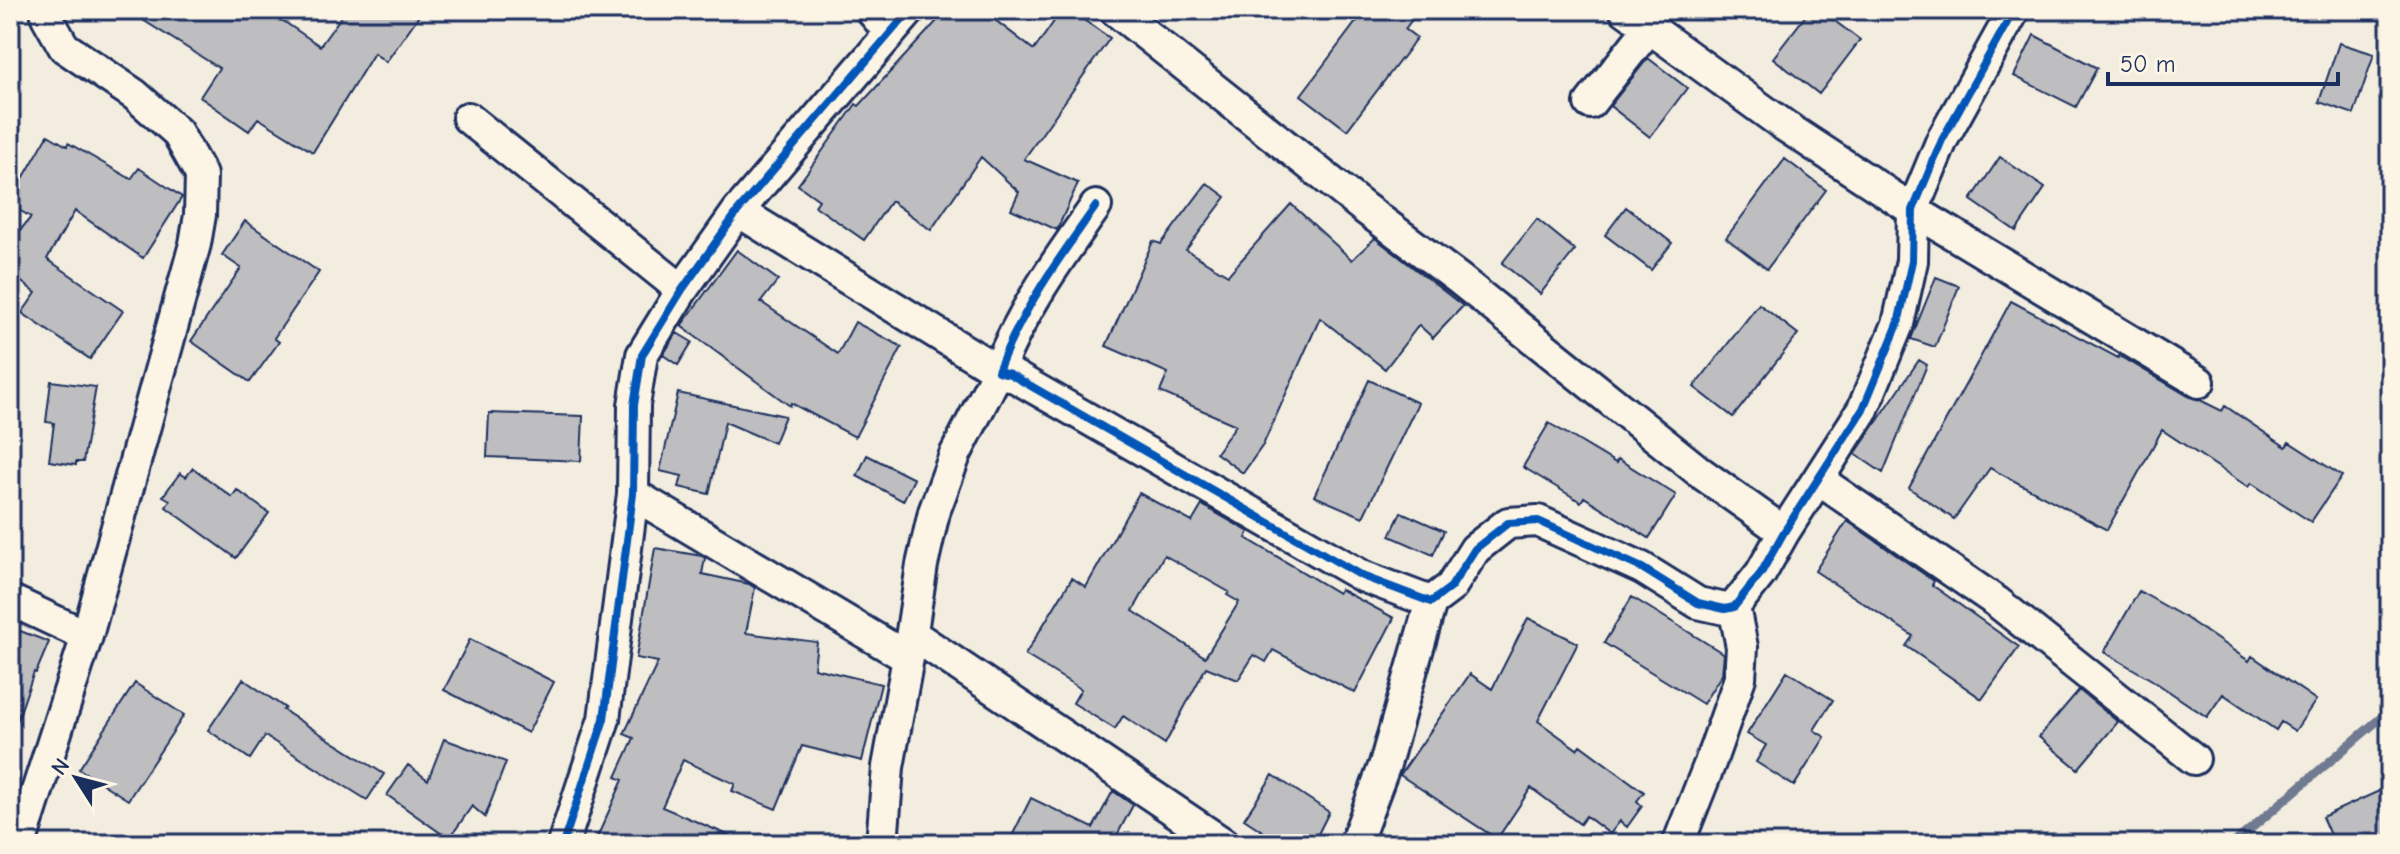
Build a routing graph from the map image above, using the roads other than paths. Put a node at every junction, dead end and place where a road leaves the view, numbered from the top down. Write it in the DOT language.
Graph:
graph roads {
  1 [pos="48,10"];
  2 [pos="910,10"];
  3 [pos="1115,10"];
  4 [pos="2014,10"];
  5 [pos="1637,19"];
  6 [pos="880,21"];
  7 [pos="1590,103"];
  8 [pos="468,118"];
  9 [pos="1096,206"];
  10 [pos="1913,210"];
  11 [pos="738,211"];
  12 [pos="682,290"];
  13 [pos="998,371"];
  14 [pos="2199,382"];
  15 [pos="1819,480"];
  16 [pos="633,494"];
  17 [pos="1784,532"];
  18 [pos="10,600"];
  19 [pos="1431,602"];
  20 [pos="1734,607"];
  21 [pos="87,636"];
  22 [pos="910,646"];
  23 [pos="2194,759"];
  24 [pos="20,844"];
  25 [pos="563,844"];
  26 [pos="882,844"];
  27 [pos="1224,844"];
  28 [pos="1355,844"];
  29 [pos="1678,844"];
  1 -- 21 [label="street"];
  2 -- 6 [label="street"];
  3 -- 17 [label="street"];
  4 -- 10 [label="street"];
  5 -- 7 [label="street"];
  5 -- 10 [label="street"];
  6 -- 11 [label="street"];
  8 -- 12 [label="street"];
  9 -- 13 [label="street"];
  10 -- 14 [label="street"];
  10 -- 15 [label="street"];
  11 -- 12 [label="street"];
  11 -- 13 [label="street"];
  12 -- 16 [label="street"];
  13 -- 19 [label="street"];
  13 -- 22 [label="street"];
  15 -- 17 [label="street"];
  15 -- 23 [label="street"];
  16 -- 22 [label="street"];
  16 -- 25 [label="street"];
  17 -- 20 [label="street"];
  18 -- 21 [label="street"];
  19 -- 20 [label="street"];
  19 -- 28 [label="street"];
  20 -- 29 [label="street"];
  21 -- 24 [label="street"];
  22 -- 26 [label="street"];
  22 -- 27 [label="street"];
}
